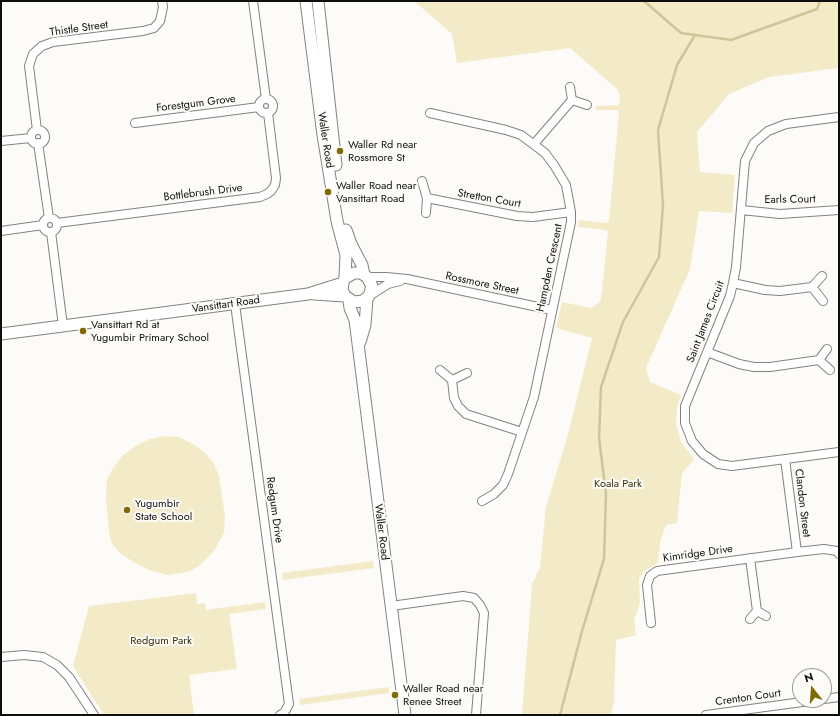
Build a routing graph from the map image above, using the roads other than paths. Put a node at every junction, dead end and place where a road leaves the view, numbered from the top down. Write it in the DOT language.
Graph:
graph roads {
  1 [pos="162,1"];
  2 [pos="253,1"];
  3 [pos="306,1"];
  4 [pos="318,1"];
  5 [pos="316,40"];
  6 [pos="570,87"];
  7 [pos="266,99"];
  8 [pos="572,100"];
  9 [pos="587,105"];
  10 [pos="259,107"];
  11 [pos="268,113"];
  12 [pos="430,113"];
  13 [pos="839,117"];
  14 [pos="135,123"];
  15 [pos="37,130"];
  16 [pos="31,138"];
  17 [pos="1,141"];
  18 [pos="38,143"];
  19 [pos="534,144"];
  20 [pos="422,181"];
  21 [pos="427,198"];
  22 [pos="741,210"];
  23 [pos="839,210"];
  24 [pos="571,212"];
  25 [pos="426,213"];
  26 [pos="49,218"];
  27 [pos="57,223"];
  28 [pos="43,225"];
  29 [pos="1,231"];
  30 [pos="51,232"];
  31 [pos="366,276"];
  32 [pos="822,276"];
  33 [pos="407,279"];
  34 [pos="344,280"];
  35 [pos="733,283"];
  36 [pos="812,287"];
  37 [pos="308,294"];
  38 [pos="368,297"];
  39 [pos="347,298"];
  40 [pos="823,301"];
  41 [pos="235,304"];
  42 [pos="552,310"];
  43 [pos="64,326"];
  44 [pos="1,334"];
  45 [pos="358,348"];
  46 [pos="827,349"];
  47 [pos="707,352"];
  48 [pos="819,360"];
  49 [pos="440,370"];
  50 [pos="830,370"];
  51 [pos="467,372"];
  52 [pos="452,380"];
  53 [pos="522,432"];
  54 [pos="839,452"];
  55 [pos="785,459"];
  56 [pos="482,501"];
  57 [pos="797,552"];
  58 [pos="839,554"];
  59 [pos="750,558"];
  60 [pos="391,606"];
  61 [pos="757,611"];
  62 [pos="766,616"];
  63 [pos="750,619"];
  64 [pos="651,623"];
  65 [pos="1,657"];
  66 [pos="792,703"];
  67 [pos="94,715"];
  68 [pos="280,715"];
  69 [pos="405,715"];
  70 [pos="476,715"];
  71 [pos="706,715"];
  1 -- 15 [label="street, Thistle Street"];
  2 -- 7 [label="street"];
  3 -- 5 [label="street, Waller Road"];
  4 -- 5 [label="street, Waller Road"];
  5 -- 31 [label="street, Waller Road"];
  5 -- 34 [label="street, Waller Road"];
  6 -- 8 [label="street"];
  7 -- 10 [label="street"];
  7 -- 11 [label="street"];
  8 -- 9 [label="street"];
  8 -- 19 [label="street"];
  10 -- 11 [label="street"];
  10 -- 14 [label="street, Forestgum Grove"];
  11 -- 27 [label="street, Bottlebrush Drive"];
  12 -- 19 [label="street, Hampden Crescent"];
  13 -- 22 [label="street, Saint James Circuit"];
  15 -- 16 [label="street"];
  15 -- 18 [label="street"];
  16 -- 17 [label="street"];
  16 -- 18 [label="street"];
  18 -- 26 [label="street"];
  19 -- 24 [label="street, Hampden Crescent"];
  20 -- 21 [label="street"];
  21 -- 24 [label="street, Stretton Court"];
  21 -- 25 [label="street"];
  22 -- 23 [label="street, Earls Court"];
  22 -- 35 [label="street, Saint James Circuit"];
  24 -- 42 [label="street, Hampden Crescent"];
  26 -- 27 [label="street"];
  26 -- 28 [label="street"];
  27 -- 30 [label="street"];
  28 -- 29 [label="street"];
  28 -- 30 [label="street"];
  30 -- 43 [label="street"];
  31 -- 33 [label="street, Rossmore Street"];
  31 -- 34 [label="street"];
  31 -- 38 [label="street, Waller Road"];
  32 -- 36 [label="street"];
  33 -- 38 [label="street, Rossmore Street"];
  33 -- 42 [label="street, Rossmore Street"];
  34 -- 37 [label="street, Vansittart Road"];
  34 -- 39 [label="street, Waller Road"];
  35 -- 36 [label="street"];
  35 -- 47 [label="street, Saint James Circuit"];
  36 -- 40 [label="street"];
  37 -- 39 [label="street, Vansittart Road"];
  37 -- 41 [label="street, Vansittart Road"];
  38 -- 39 [label="street"];
  38 -- 45 [label="street, Waller Road"];
  39 -- 45 [label="street, Waller Road"];
  41 -- 43 [label="street, Vansittart Road"];
  41 -- 68 [label="street, Redgum Drive"];
  42 -- 53 [label="street, Hampden Crescent"];
  43 -- 44 [label="street, Vansittart Road"];
  45 -- 60 [label="street, Waller Road"];
  46 -- 48 [label="street"];
  47 -- 48 [label="street"];
  47 -- 55 [label="street, Saint James Circuit"];
  48 -- 50 [label="street"];
  49 -- 52 [label="street"];
  51 -- 52 [label="street"];
  52 -- 53 [label="street"];
  53 -- 56 [label="street, Hampden Crescent"];
  54 -- 55 [label="street, Saint James Circuit"];
  55 -- 57 [label="street, Clandon Street"];
  57 -- 58 [label="street, Clandon Street"];
  57 -- 59 [label="street, Kimridge Drive"];
  59 -- 61 [label="street"];
  59 -- 64 [label="street, Kimridge Drive"];
  60 -- 69 [label="street, Waller Road"];
  60 -- 70 [label="street"];
  61 -- 62 [label="street"];
  61 -- 63 [label="street"];
  65 -- 67 [label="street"];
  66 -- 71 [label="street, Crenton Court"];
}
